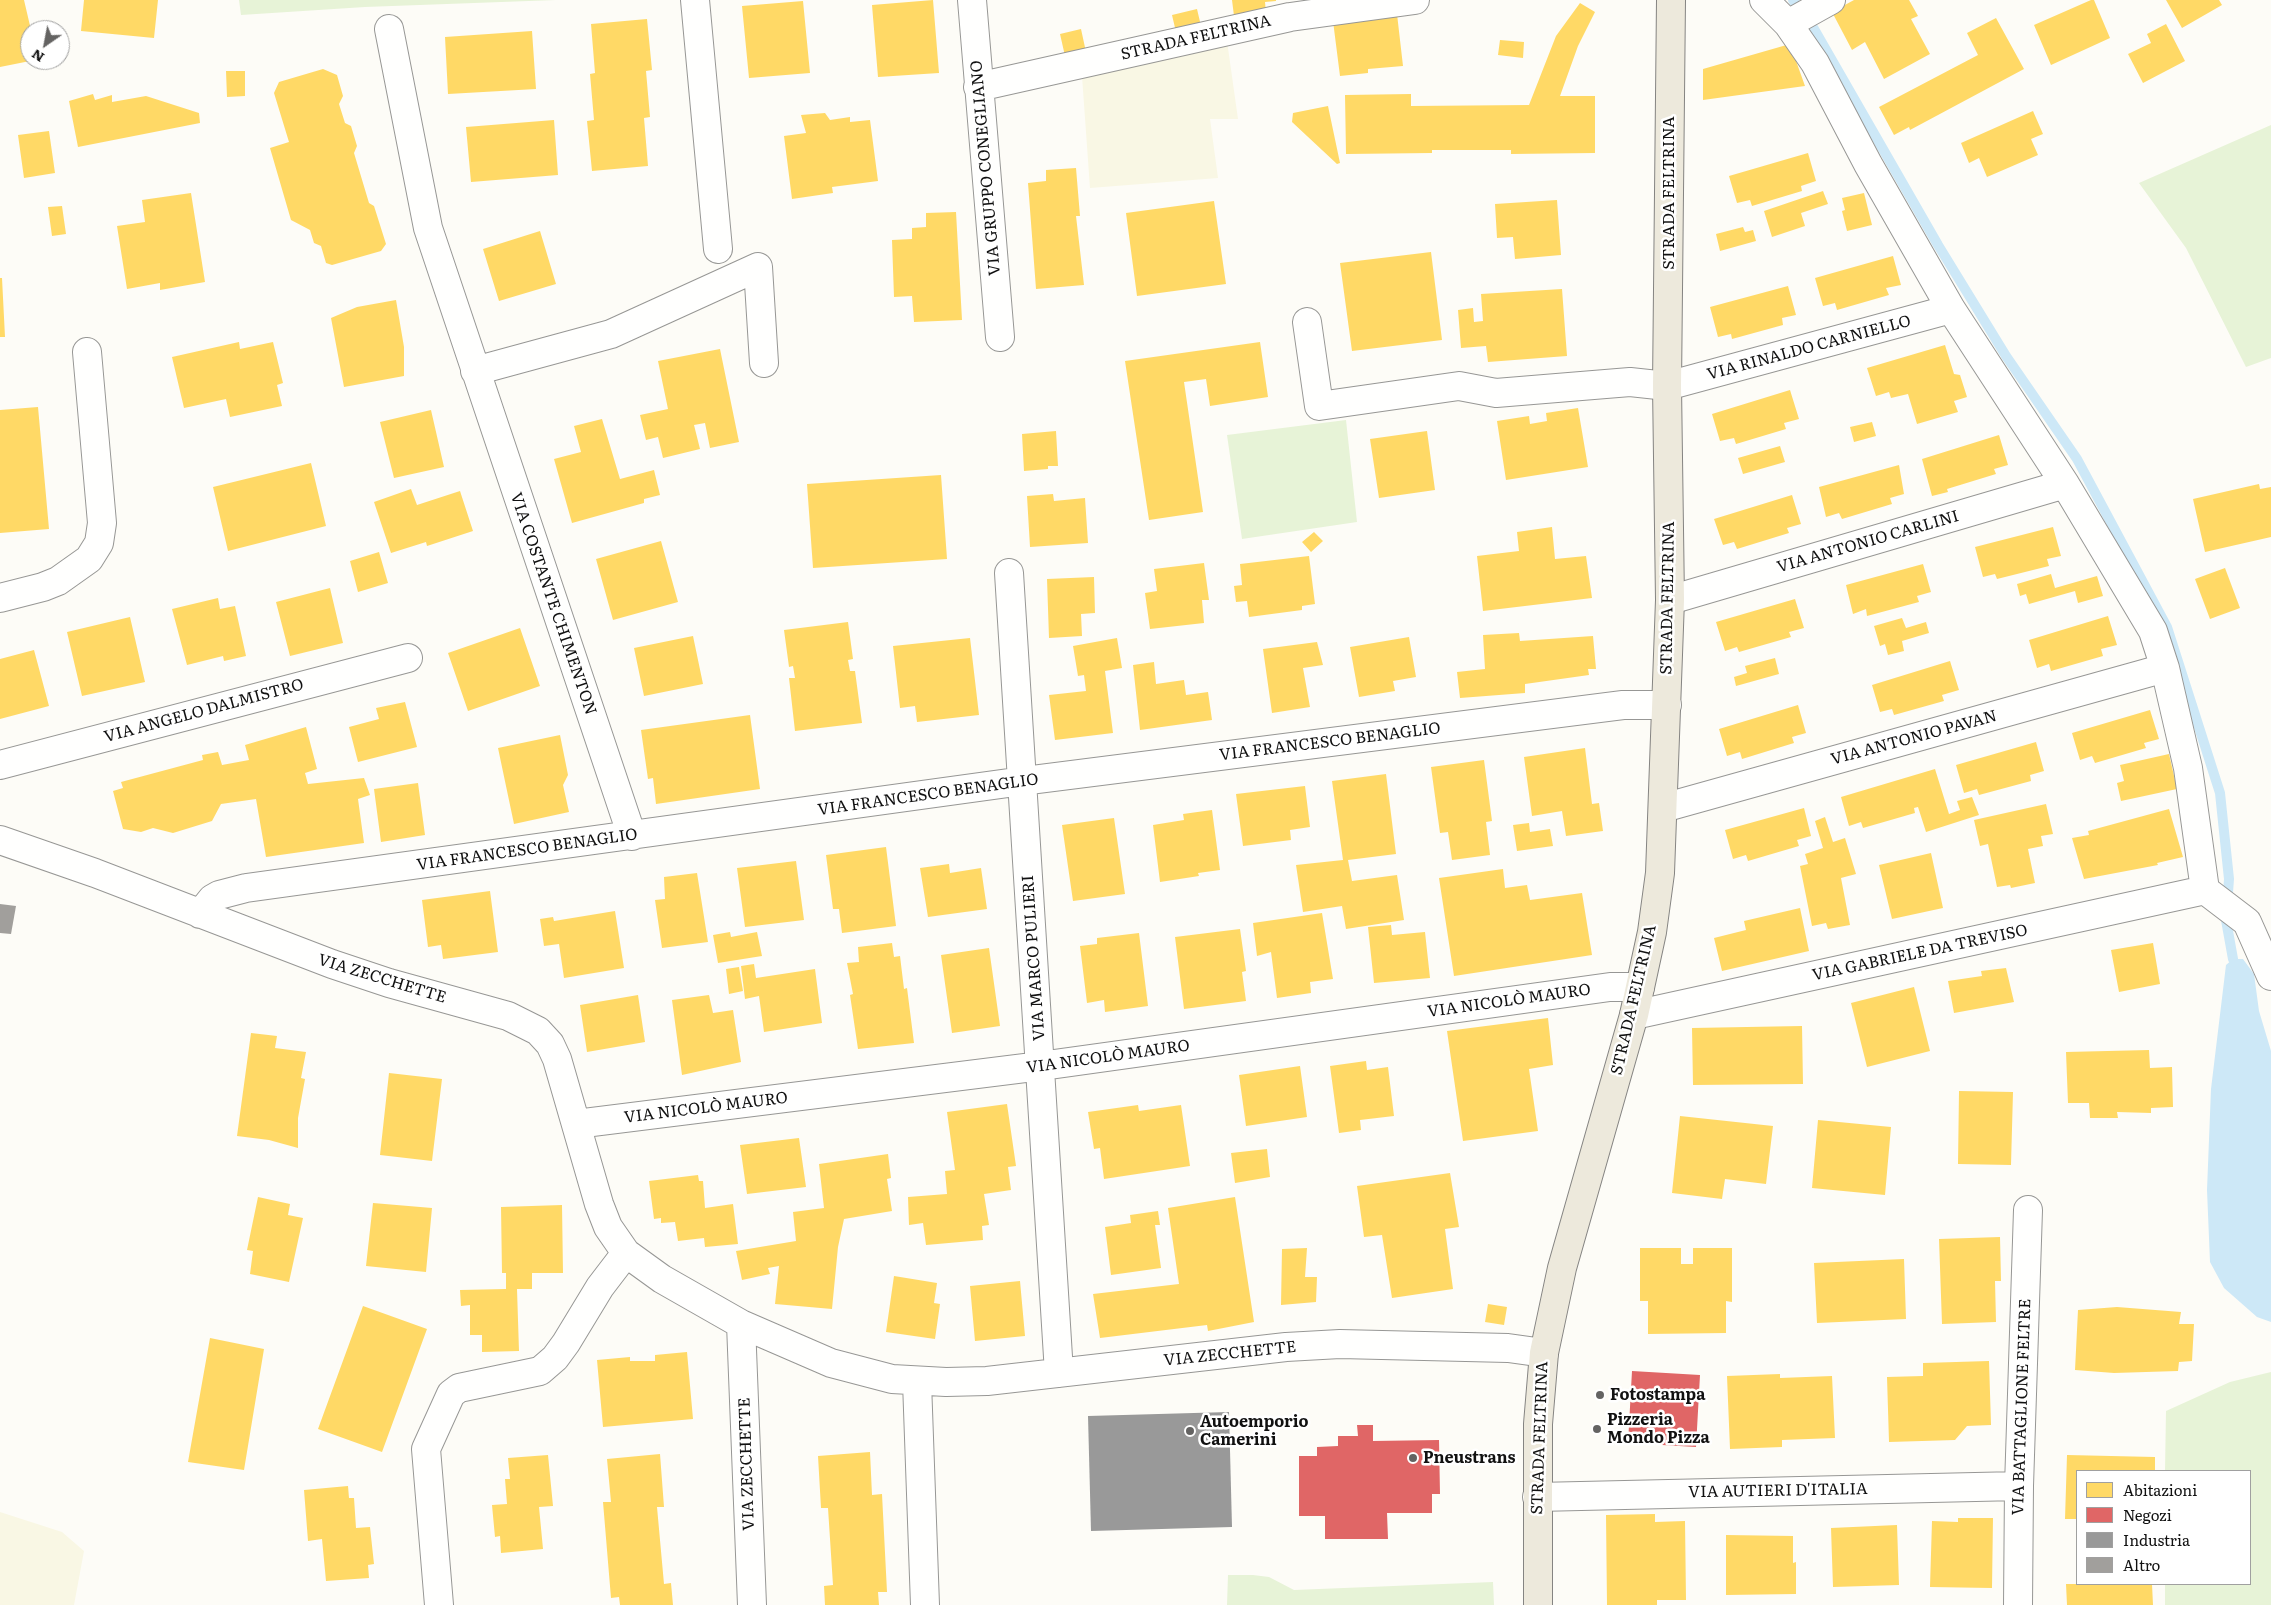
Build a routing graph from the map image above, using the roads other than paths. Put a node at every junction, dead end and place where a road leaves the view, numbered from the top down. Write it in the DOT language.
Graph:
graph roads {
  1 [pos="695,0"];
  2 [pos="972,0"];
  3 [pos="1415,0"];
  4 [pos="1671,0"];
  5 [pos="1764,0"];
  6 [pos="1808,13"];
  7 [pos="389,29"];
  8 [pos="978,87"];
  9 [pos="718,248"];
  10 [pos="1951,309"];
  11 [pos="1307,322"];
  12 [pos="1000,337"];
  13 [pos="87,352"];
  14 [pos="764,363"];
  15 [pos="475,371"];
  16 [pos="1667,386"];
  17 [pos="2065,484"];
  18 [pos="1009,573"];
  19 [pos="0,598"];
  20 [pos="1670,600"];
  21 [pos="408,658"];
  22 [pos="2165,668"];
  23 [pos="1667,705"];
  24 [pos="0,765"];
  25 [pos="1023,781"];
  26 [pos="1662,808"];
  27 [pos="632,836"];
  28 [pos="0,840"];
  29 [pos="2210,894"];
  30 [pos="200,914"];
  31 [pos="2252,919"];
  32 [pos="2271,976"];
  33 [pos="1640,987"];
  34 [pos="1634,1016"];
  35 [pos="1041,1066"];
  36 [pos="576,1124"];
  37 [pos="2028,1210"];
  38 [pos="626,1253"];
  39 [pos="741,1324"];
  40 [pos="1544,1353"];
  41 [pos="1059,1373"];
  42 [pos="917,1382"];
  43 [pos="2019,1486"];
  44 [pos="1537,1496"];
  45 [pos="439,1605"];
  46 [pos="752,1605"];
  47 [pos="925,1605"];
  48 [pos="1538,1605"];
  49 [pos="2018,1605"];
  1 -- 9 [label="street"];
  2 -- 8 [label="street, VIA GRUPPO CONEGLIANO"];
  3 -- 8 [label="street, STRADA FELTRINA"];
  4 -- 16 [label="main road, STRADA FELTRINA"];
  5 -- 6 [label="street"];
  6 -- 10 [label="street"];
  7 -- 15 [label="street, VIA COSTANTE CHIMENTON"];
  8 -- 12 [label="street, VIA GRUPPO CONEGLIANO"];
  10 -- 16 [label="street, VIA RINALDO CARNIELLO"];
  10 -- 17 [label="street"];
  11 -- 16 [label="street"];
  13 -- 19 [label="street"];
  14 -- 15 [label="street"];
  15 -- 27 [label="street, VIA COSTANTE CHIMENTON"];
  16 -- 20 [label="main road, STRADA FELTRINA"];
  17 -- 20 [label="street, VIA ANTONIO CARLINI"];
  17 -- 22 [label="street"];
  18 -- 25 [label="street, VIA MARCO PULIERI"];
  20 -- 23 [label="main road, STRADA FELTRINA"];
  21 -- 24 [label="street, VIA ANGELO DALMISTRO"];
  22 -- 26 [label="street, VIA ANTONIO PAVAN"];
  22 -- 29 [label="street"];
  23 -- 25 [label="street, VIA FRANCESCO BENAGLIO"];
  23 -- 26 [label="main road, STRADA FELTRINA"];
  25 -- 27 [label="street, VIA FRANCESCO BENAGLIO"];
  25 -- 35 [label="street, VIA MARCO PULIERI"];
  26 -- 33 [label="main road, STRADA FELTRINA"];
  27 -- 30 [label="street, VIA FRANCESCO BENAGLIO"];
  28 -- 30 [label="street, VIA ZECCHETTE"];
  29 -- 31 [label="street"];
  29 -- 34 [label="street, VIA GABRIELE DA TREVISO"];
  30 -- 36 [label="street, VIA ZECCHETTE"];
  31 -- 32 [label="street"];
  33 -- 34 [label="main road, STRADA FELTRINA"];
  33 -- 35 [label="street, VIA NICOLÒ MAURO"];
  34 -- 40 [label="main road, STRADA FELTRINA"];
  35 -- 36 [label="street, VIA NICOLÒ MAURO"];
  35 -- 41 [label="street, VIA MARCO PULIERI"];
  36 -- 38 [label="street, VIA ZECCHETTE"];
  37 -- 43 [label="street, VIA BATTAGLIONE FELTRE"];
  38 -- 39 [label="street, VIA ZECCHETTE"];
  38 -- 45 [label="street"];
  39 -- 42 [label="street, VIA ZECCHETTE"];
  39 -- 46 [label="street, VIA ZECCHETTE"];
  40 -- 41 [label="street, VIA ZECCHETTE"];
  40 -- 44 [label="main road, STRADA FELTRINA"];
  41 -- 42 [label="street, VIA ZECCHETTE"];
  42 -- 47 [label="street"];
  43 -- 44 [label="street, VIA AUTIERI D'ITALIA"];
  43 -- 49 [label="street, VIA BATTAGLIONE FELTRE"];
  44 -- 48 [label="main road, STRADA FELTRINA"];
}
